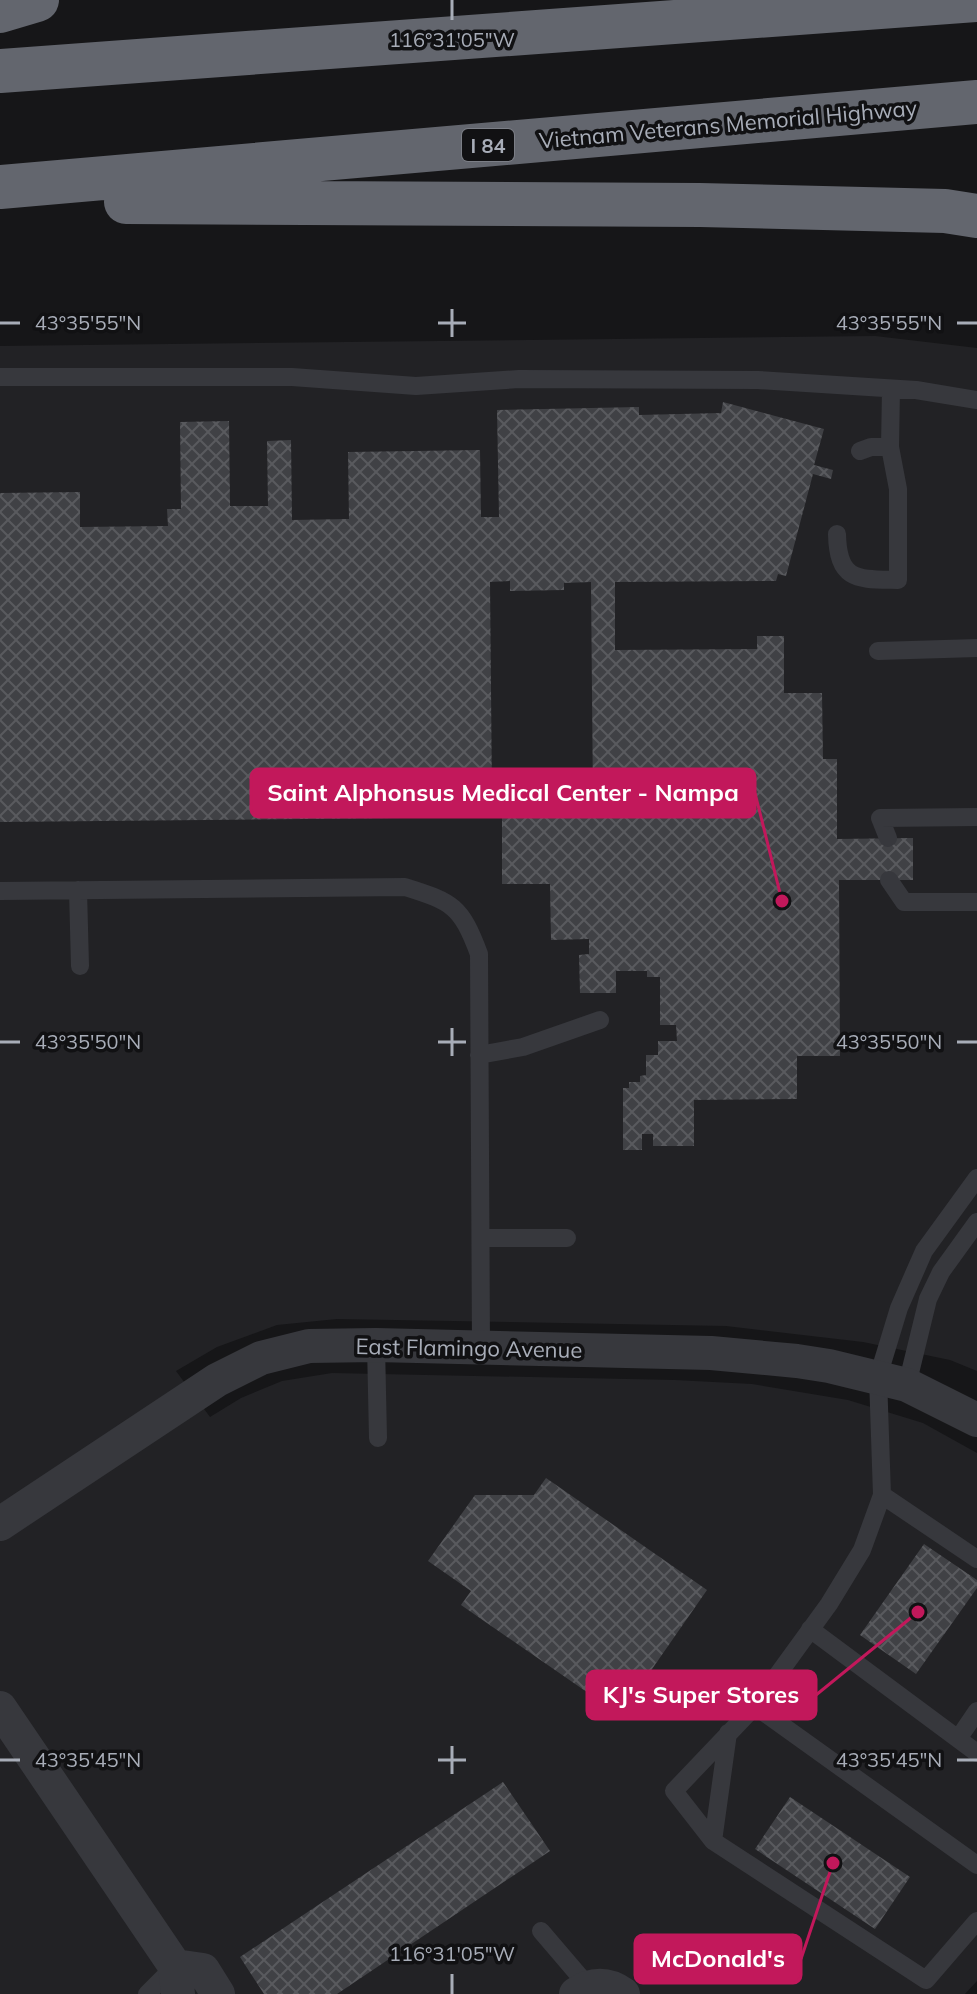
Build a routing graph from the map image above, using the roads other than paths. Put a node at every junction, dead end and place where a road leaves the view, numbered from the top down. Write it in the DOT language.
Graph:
graph roads {
  1 [pos="37,0"];
  2 [pos="977,0"];
  3 [pos="0,11"];
  4 [pos="0,71"];
  5 [pos="977,102"];
  6 [pos="0,187"];
  7 [pos="0,201"];
  8 [pos="977,216"];
  9 [pos="0,377"];
  10 [pos="891,389"];
  11 [pos="977,400"];
  12 [pos="890,447"];
  13 [pos="860,451"];
  14 [pos="837,534"];
  15 [pos="977,648"];
  16 [pos="878,651"];
  17 [pos="977,817"];
  18 [pos="888,838"];
  19 [pos="889,880"];
  20 [pos="78,890"];
  21 [pos="0,891"];
  22 [pos="977,902"];
  23 [pos="80,966"];
  24 [pos="600,1020"];
  25 [pos="479,1055"];
  26 [pos="977,1178"];
  27 [pos="977,1222"];
  28 [pos="481,1238"];
  29 [pos="567,1238"];
  30 [pos="376,1345"];
  31 [pos="481,1348"];
  32 [pos="892,1381"];
  33 [pos="977,1420"];
  34 [pos="378,1438"];
  35 [pos="882,1495"];
  36 [pos="0,1524"];
  37 [pos="977,1559"];
  38 [pos="810,1629"];
  39 [pos="755,1706"];
  40 [pos="0,1708"];
  41 [pos="977,1711"];
  42 [pos="728,1733"];
  43 [pos="958,1739"];
  44 [pos="977,1753"];
  45 [pos="713,1841"];
  46 [pos="977,1865"];
  47 [pos="977,1921"];
  48 [pos="541,1931"];
  49 [pos="177,1980"];
  50 [pos="582,1990"];
  51 [pos="147,1994"];
  52 [pos="218,1994"];
  53 [pos="623,1994"];
  1 -- 3 [label="highway"];
  2 -- 4 [label="highway"];
  5 -- 6 [label="highway, Vietnam Veterans Memorial Highway / I 84"];
  7 -- 8 [label="highway"];
  9 -- 10 [label="lane"];
  10 -- 11 [label="lane"];
  10 -- 12 [label="lane"];
  12 -- 13 [label="lane"];
  12 -- 14 [label="lane"];
  15 -- 16 [label="lane"];
  17 -- 18 [label="lane"];
  19 -- 22 [label="lane"];
  20 -- 21 [label="lane"];
  20 -- 23 [label="lane"];
  20 -- 25 [label="lane"];
  24 -- 25 [label="lane"];
  25 -- 28 [label="lane"];
  26 -- 32 [label="lane"];
  27 -- 32 [label="lane"];
  28 -- 29 [label="lane"];
  28 -- 31 [label="lane"];
  30 -- 31 [label="street, East Flamingo Avenue"];
  30 -- 34 [label="lane"];
  30 -- 36 [label="street, East Flamingo Avenue"];
  31 -- 32 [label="street, East Flamingo Avenue"];
  32 -- 33 [label="street, East Flamingo Avenue"];
  32 -- 35 [label="lane"];
  35 -- 37 [label="lane"];
  35 -- 38 [label="lane"];
  38 -- 39 [label="lane"];
  38 -- 43 [label="lane"];
  39 -- 42 [label="lane"];
  39 -- 46 [label="lane"];
  40 -- 49 [label="street"];
  41 -- 43 [label="lane"];
  42 -- 45 [label="lane"];
  42 -- 45 [label="lane"];
  43 -- 44 [label="lane"];
  45 -- 47 [label="lane"];
  48 -- 50 [label="lane"];
  49 -- 51 [label="lane"];
  49 -- 52 [label="street"];
  50 -- 53 [label="street"];
}
